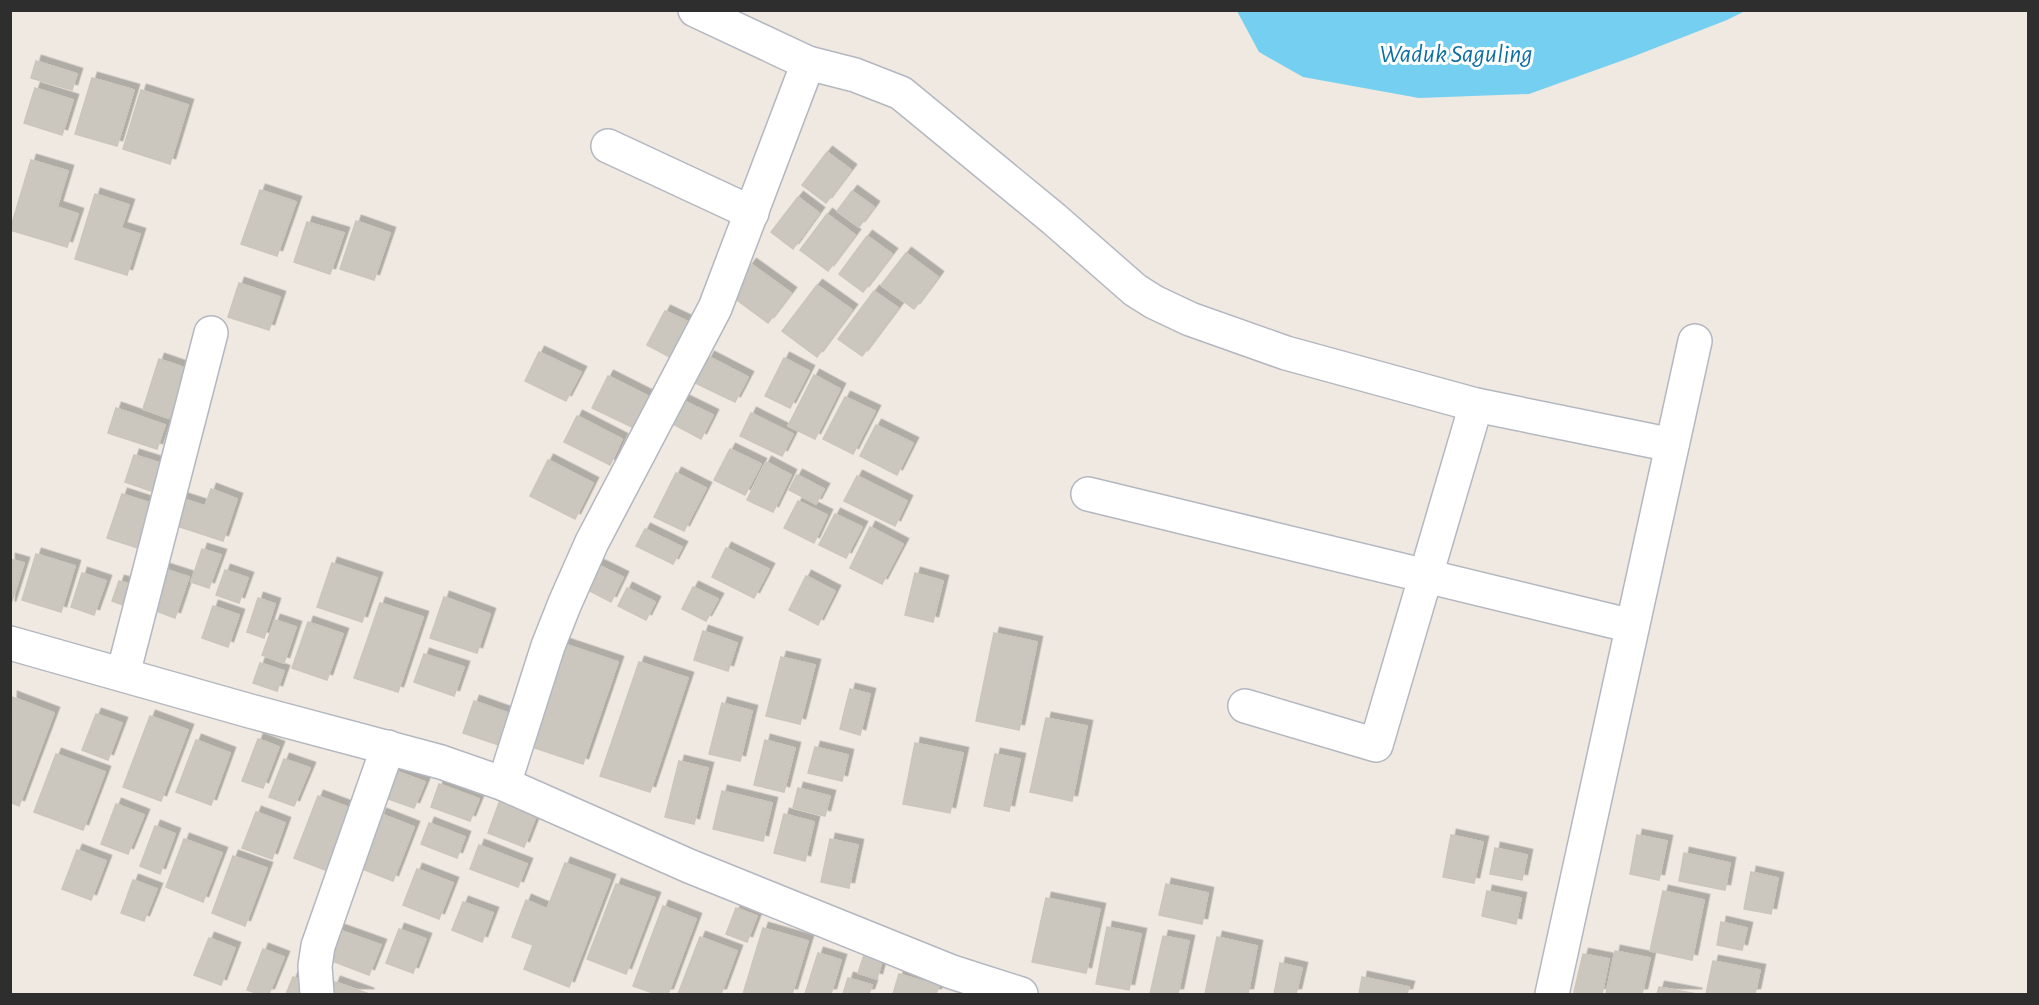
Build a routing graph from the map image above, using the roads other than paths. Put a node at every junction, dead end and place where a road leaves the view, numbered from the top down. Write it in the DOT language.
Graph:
graph roads {
  1 [pos="695,10"];
  2 [pos="808,63"];
  3 [pos="609,146"];
  4 [pos="752,213"];
  5 [pos="211,333"];
  6 [pos="1695,341"];
  7 [pos="1476,405"];
  8 [pos="1672,445"];
  9 [pos="1088,494"];
  10 [pos="1426,576"];
  11 [pos="1632,626"];
  12 [pos="10,643"];
  13 [pos="123,674"];
  14 [pos="1245,706"];
  15 [pos="388,747"];
  16 [pos="504,784"];
  17 [pos="949,983"];
  18 [pos="317,994"];
  19 [pos="1021,994"];
  20 [pos="1552,994"];
  1 -- 2 [label="street"];
  2 -- 4 [label="street"];
  2 -- 7 [label="street"];
  3 -- 4 [label="street"];
  4 -- 16 [label="street"];
  5 -- 13 [label="street"];
  6 -- 8 [label="street"];
  7 -- 8 [label="street"];
  7 -- 10 [label="street"];
  8 -- 11 [label="street"];
  9 -- 10 [label="street"];
  10 -- 11 [label="street"];
  10 -- 14 [label="street"];
  11 -- 20 [label="street"];
  12 -- 13 [label="street"];
  13 -- 15 [label="street"];
  15 -- 16 [label="street"];
  15 -- 18 [label="street"];
  16 -- 17 [label="street"];
  17 -- 19 [label="street"];
}
